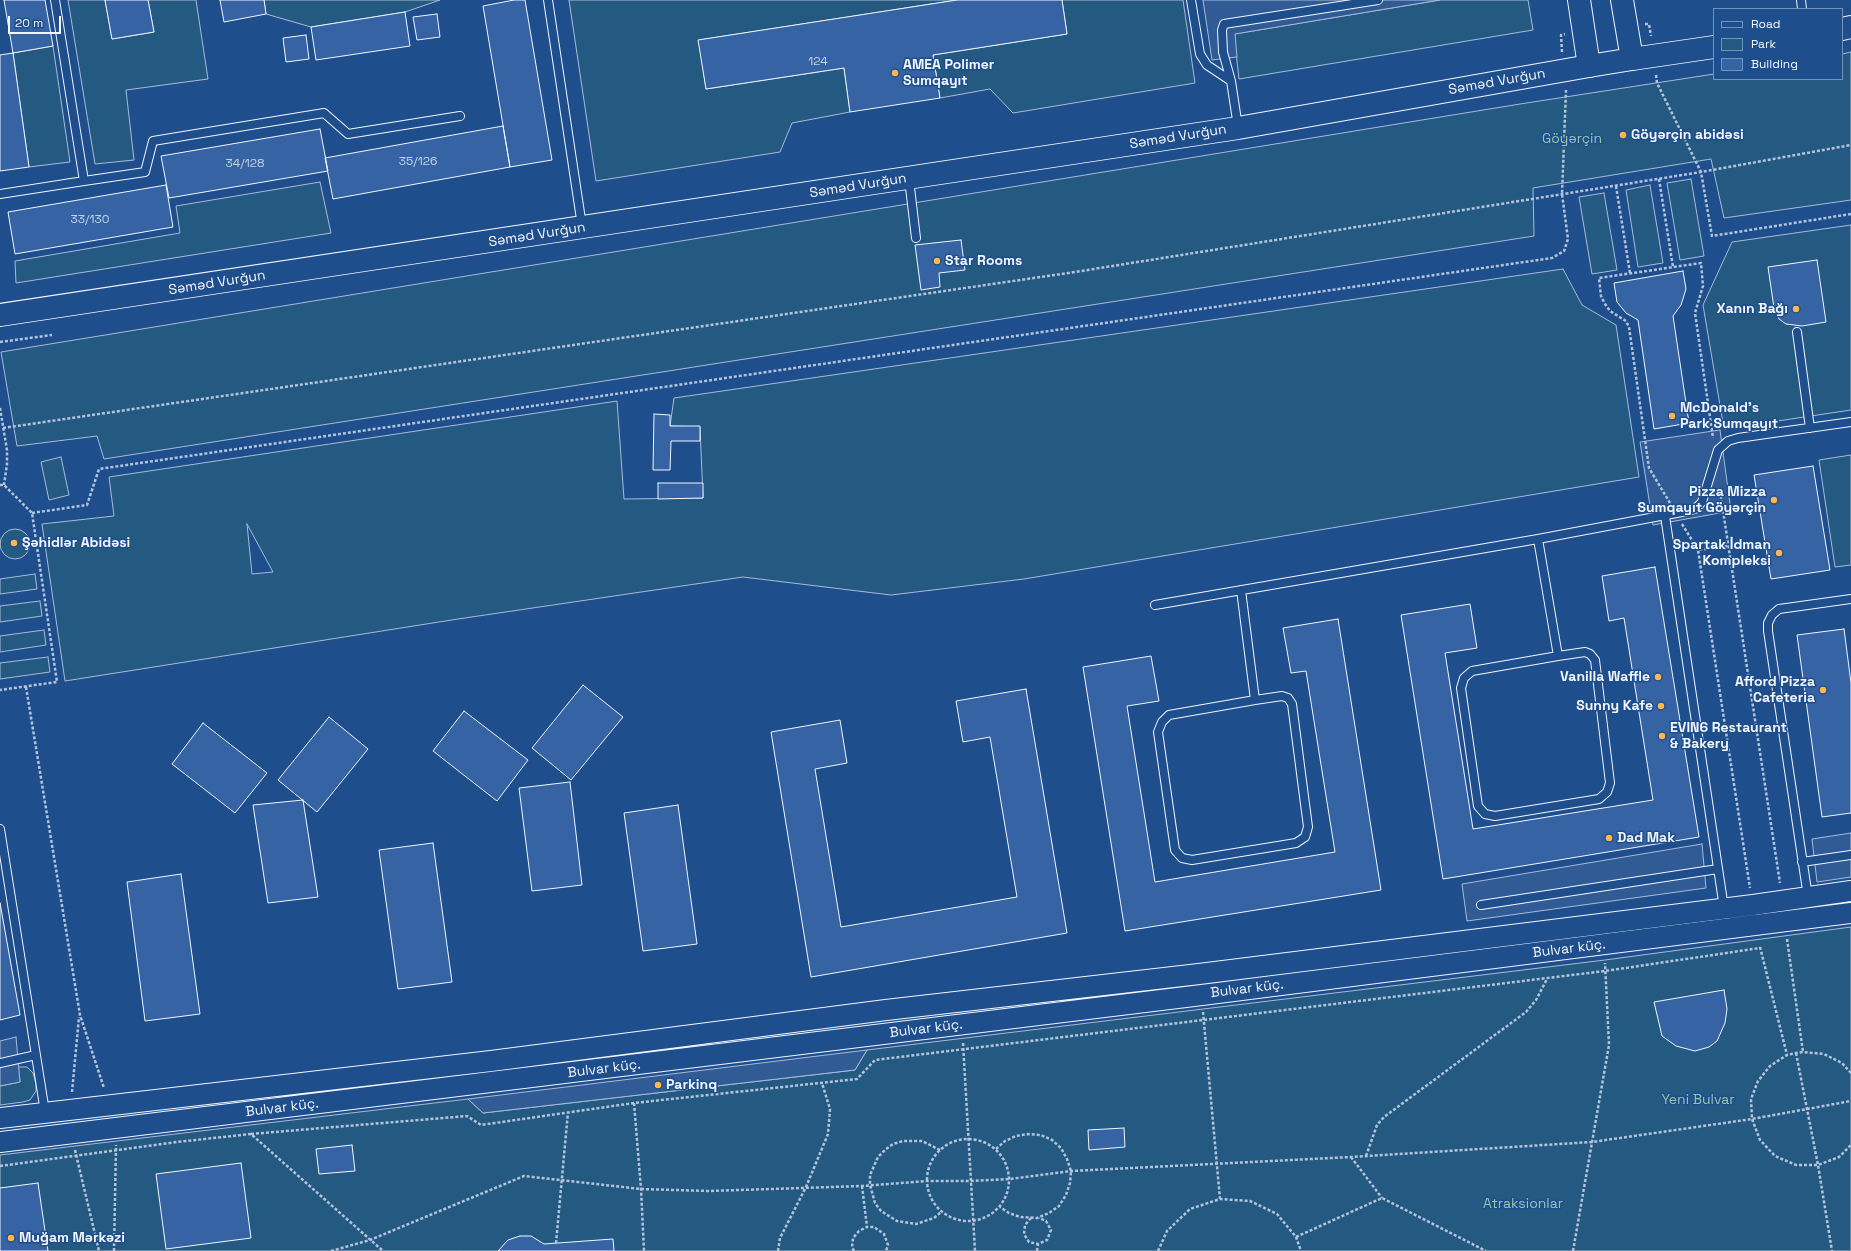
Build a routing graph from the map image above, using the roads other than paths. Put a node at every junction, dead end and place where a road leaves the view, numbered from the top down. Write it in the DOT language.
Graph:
graph roads {
  1 [pos="55,0"];
  2 [pos="548,0"];
  3 [pos="1192,0"];
  4 [pos="1378,0"];
  5 [pos="1580,0"];
  6 [pos="1622,0"];
  7 [pos="1713,47"];
  8 [pos="1632,59"];
  9 [pos="1590,66"];
  10 [pos="1231,81"];
  11 [pos="460,116"];
  12 [pos="1238,128"];
  13 [pos="908,178"];
  14 [pos="84,181"];
  15 [pos="0,194"];
  16 [pos="582,228"];
  17 [pos="916,238"];
  18 [pos="0,315"];
  19 [pos="1797,332"];
  20 [pos="1851,422"];
  21 [pos="1810,428"];
  22 [pos="1665,516"];
  23 [pos="1538,539"];
  24 [pos="1240,590"];
  25 [pos="1851,599"];
  26 [pos="1155,606"];
  27 [pos="1558,656"];
  28 [pos="1255,700"];
  29 [pos="0,829"];
  30 [pos="1851,855"];
  31 [pos="1802,862"];
  32 [pos="3,868"];
  33 [pos="1718,869"];
  34 [pos="1851,891"];
  35 [pos="1808,897"];
  36 [pos="1481,905"];
  37 [pos="1724,908"];
  38 [pos="1851,913"];
  39 [pos="886,1010"];
  40 [pos="889,1034"];
  41 [pos="36,1055"];
  42 [pos="491,1061"];
  43 [pos="0,1063"];
  44 [pos="494,1082"];
  45 [pos="45,1112"];
  46 [pos="0,1118"];
  47 [pos="0,1142"];
  1 -- 14 [label="lane"];
  2 -- 16 [label="lane"];
  3 -- 10 [label="lane"];
  4 -- 10 [label="lane"];
  5 -- 9 [label="main road"];
  6 -- 8 [label="main road"];
  7 -- 8 [label="main road, Səməd Vurğun"];
  8 -- 9 [label="main road, Səməd Vurğun"];
  9 -- 12 [label="main road, Səməd Vurğun"];
  10 -- 12 [label="lane"];
  11 -- 14 [label="lane"];
  12 -- 13 [label="main road, Səməd Vurğun"];
  13 -- 16 [label="main road, Səməd Vurğun"];
  13 -- 17 [label="lane"];
  14 -- 15 [label="lane"];
  16 -- 18 [label="main road, Səməd Vurğun"];
  19 -- 21 [label="lane"];
  20 -- 21 [label="lane"];
  21 -- 22 [label="lane"];
  22 -- 23 [label="lane"];
  22 -- 33 [label="lane"];
  23 -- 24 [label="lane"];
  23 -- 27 [label="lane"];
  24 -- 26 [label="lane"];
  24 -- 28 [label="lane"];
  25 -- 31 [label="lane"];
  27 -- 27 [label="lane"];
  28 -- 28 [label="lane"];
  29 -- 32 [label="lane"];
  30 -- 31 [label="lane"];
  31 -- 35 [label="lane"];
  32 -- 41 [label="lane"];
  33 -- 36 [label="lane"];
  33 -- 37 [label="lane"];
  34 -- 35 [label="street, Bulvar küç."];
  35 -- 37 [label="street, Bulvar küç."];
  37 -- 39 [label="street, Bulvar küç."];
  38 -- 40 [label="street, Bulvar küç."];
  39 -- 40 [label="street"];
  39 -- 42 [label="street, Bulvar küç."];
  40 -- 44 [label="street, Bulvar küç."];
  41 -- 43 [label="lane"];
  41 -- 45 [label="lane"];
  42 -- 44 [label="street"];
  42 -- 45 [label="street, Bulvar küç."];
  44 -- 47 [label="street, Bulvar küç."];
  45 -- 46 [label="street, Bulvar küç."];
}
